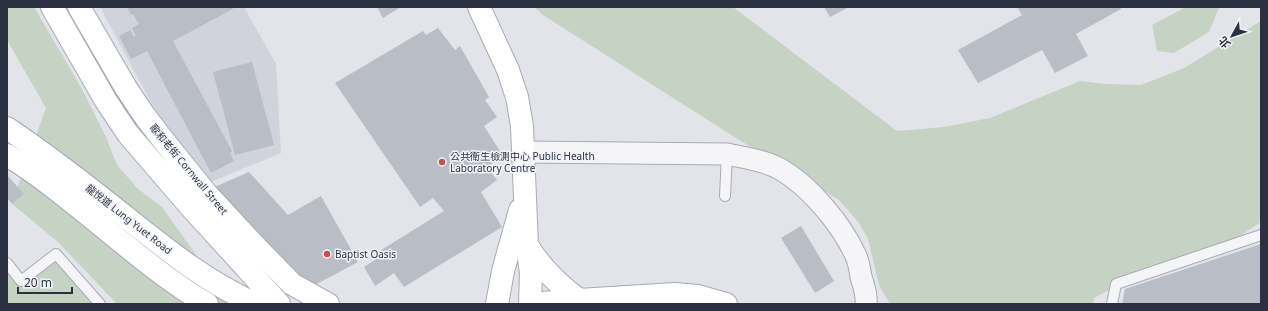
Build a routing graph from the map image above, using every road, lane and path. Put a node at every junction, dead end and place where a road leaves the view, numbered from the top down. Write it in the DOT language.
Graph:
graph roads {
  1 [pos="52,7"];
  2 [pos="79,7"];
  3 [pos="479,7"];
  4 [pos="7,128"];
  5 [pos="524,152"];
  6 [pos="7,154"];
  7 [pos="727,154"];
  8 [pos="526,187"];
  9 [pos="725,196"];
  10 [pos="1261,235"];
  11 [pos="527,246"];
  12 [pos="7,263"];
  13 [pos="579,300"];
  14 [pos="100,304"];
  15 [pos="207,304"];
  16 [pos="256,304"];
  17 [pos="279,304"];
  18 [pos="328,304"];
  19 [pos="497,304"];
  20 [pos="530,304"];
  21 [pos="726,304"];
  22 [pos="866,304"];
  23 [pos="1112,304"];
  1 -- 17 [label="main road"];
  2 -- 18 [label="main road, 歌和老街 Cornwall Street"];
  3 -- 5 [label="main road"];
  4 -- 16 [label="main road, 龍悅道 Lung Yuet Road"];
  5 -- 7 [label="street"];
  5 -- 8 [label="main road"];
  6 -- 15 [label="main road"];
  7 -- 9 [label="lane"];
  7 -- 22 [label="street"];
  8 -- 11 [label="main road"];
  8 -- 19 [label="main road"];
  10 -- 23 [label="lane"];
  11 -- 13 [label="main road"];
  11 -- 20 [label="main road"];
  12 -- 14 [label="lane"];
  13 -- 20 [label="main road"];
  13 -- 21 [label="main road"];
}
